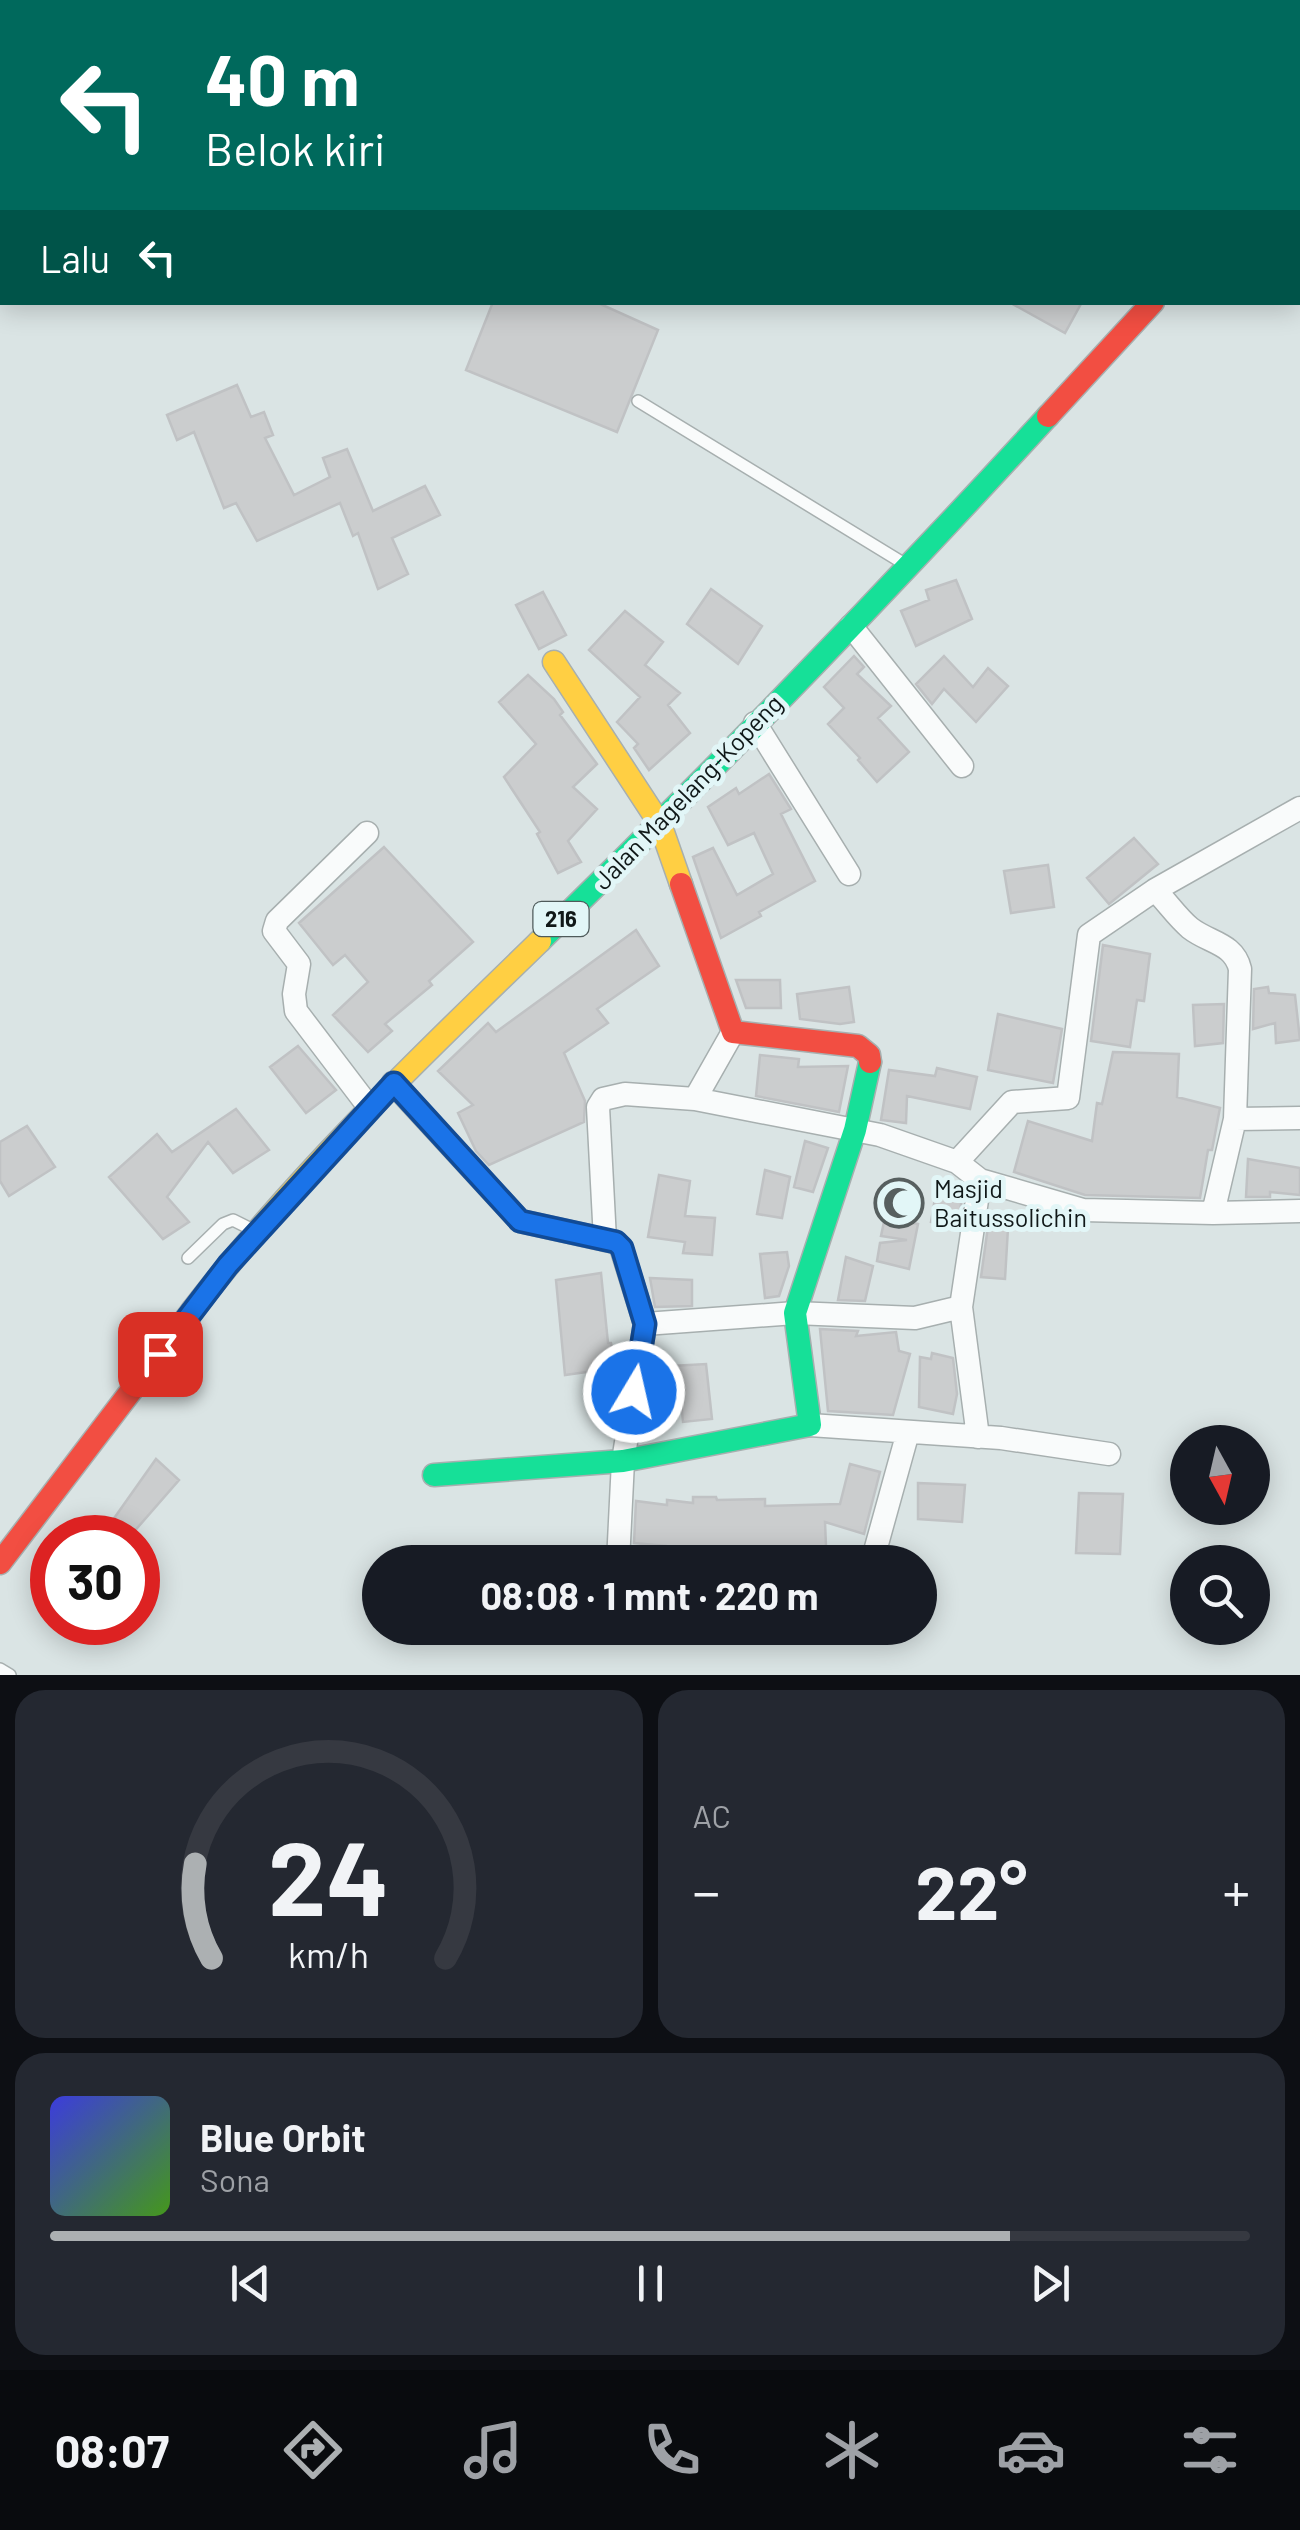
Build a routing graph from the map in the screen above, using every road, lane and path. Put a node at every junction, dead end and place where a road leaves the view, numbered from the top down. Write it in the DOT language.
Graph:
graph roads {
  1 [pos="1150,305"];
  2 [pos="638,401"];
  3 [pos="909,567"];
  4 [pos="851,626"];
  5 [pos="554,662"];
  6 [pos="755,723"];
  7 [pos="962,766"];
  8 [pos="1300,808"];
  9 [pos="660,824"];
  10 [pos="367,833"];
  11 [pos="849,874"];
  12 [pos="1155,890"];
  13 [pos="733,1032"];
  14 [pos="394,1083"];
  15 [pos="695,1099"];
  16 [pos="369,1107"];
  17 [pos="1300,1118"];
  18 [pos="1235,1119"];
  19 [pos="854,1130"];
  20 [pos="958,1162"];
  21 [pos="980,1180"];
  22 [pos="1300,1210"];
  23 [pos="1213,1214"];
  24 [pos="257,1234"];
  25 [pos="605,1240"];
  26 [pos="188,1258"];
  27 [pos="961,1307"];
  28 [pos="796,1313"];
  29 [pos="645,1324"];
  30 [pos="810,1426"];
  31 [pos="908,1432"];
  32 [pos="978,1436"];
  33 [pos="1110,1454"];
  34 [pos="623,1461"];
  35 [pos="434,1475"];
  36 [pos="619,1545"];
  37 [pos="876,1545"];
  38 [pos="0,1563"];
  39 [pos="0,1668"];
  40 [pos="10,1675"];
  1 -- 3 [label="main road, Jalan Magelang-Kopeng / 216"];
  2 -- 3 [label="lane"];
  3 -- 4 [label="main road, Jalan Magelang-Kopeng / 216"];
  4 -- 6 [label="main road, Jalan Magelang-Kopeng / 216"];
  4 -- 7 [label="street"];
  5 -- 9 [label="main road"];
  6 -- 9 [label="main road, Jalan Magelang-Kopeng / 216"];
  6 -- 11 [label="street"];
  8 -- 12 [label="street"];
  9 -- 13 [label="main road"];
  9 -- 14 [label="main road, Jalan Magelang-Kopeng / 216"];
  10 -- 16 [label="street"];
  12 -- 18 [label="street"];
  12 -- 20 [label="street"];
  13 -- 15 [label="street"];
  13 -- 19 [label="main road"];
  14 -- 16 [label="main road, Jalan Magelang-Kopeng / 216"];
  14 -- 25 [label="street"];
  15 -- 19 [label="street"];
  15 -- 25 [label="street"];
  16 -- 24 [label="main road, Jalan Magelang-Kopeng / 216"];
  17 -- 18 [label="street"];
  18 -- 23 [label="street"];
  19 -- 20 [label="street"];
  19 -- 28 [label="main road"];
  20 -- 21 [label="street"];
  21 -- 23 [label="street"];
  21 -- 27 [label="street"];
  22 -- 23 [label="street"];
  24 -- 26 [label="lane"];
  24 -- 38 [label="main road, Jalan Magelang-Kopeng / 216"];
  25 -- 29 [label="street"];
  27 -- 28 [label="street"];
  27 -- 32 [label="street"];
  28 -- 29 [label="street"];
  28 -- 30 [label="main road"];
  29 -- 34 [label="street"];
  30 -- 31 [label="street"];
  30 -- 34 [label="main road"];
  31 -- 32 [label="street"];
  31 -- 37 [label="street"];
  32 -- 33 [label="street"];
  34 -- 35 [label="main road"];
  34 -- 36 [label="street"];
  39 -- 40 [label="lane"];
}
